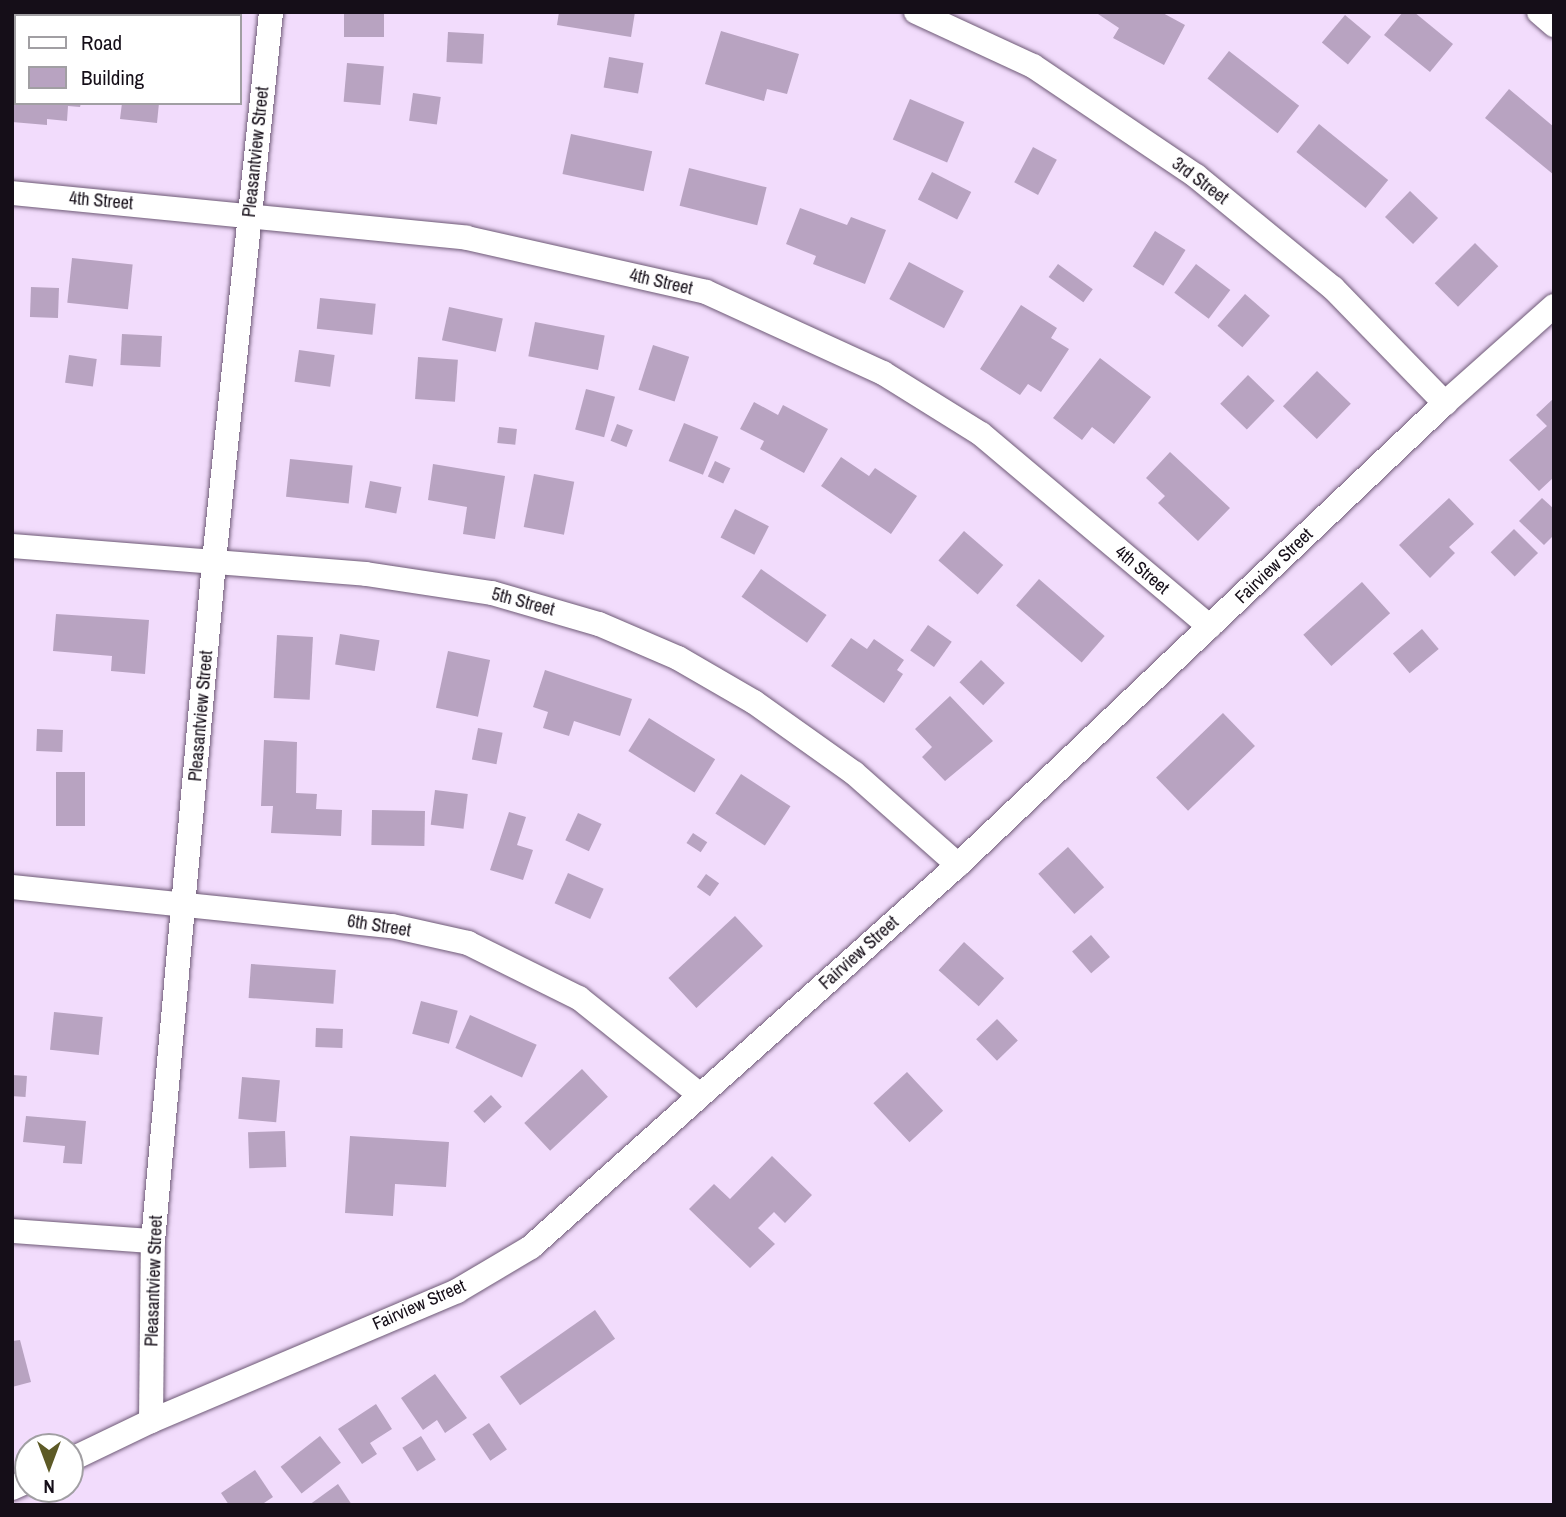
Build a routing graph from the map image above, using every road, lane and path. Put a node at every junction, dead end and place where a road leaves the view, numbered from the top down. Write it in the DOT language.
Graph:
graph roads {
  1 [pos="271,12"];
  2 [pos="916,12"];
  3 [pos="1539,12"];
  4 [pos="1554,24"];
  5 [pos="12,193"];
  6 [pos="249,215"];
  7 [pos="1554,306"];
  8 [pos="1445,403"];
  9 [pos="12,546"];
  10 [pos="214,561"];
  11 [pos="1210,627"];
  12 [pos="958,865"];
  13 [pos="12,887"];
  14 [pos="185,902"];
  15 [pos="700,1095"];
  16 [pos="12,1231"];
  17 [pos="153,1241"];
  18 [pos="151,1421"];
  19 [pos="84,1453"];
  20 [pos="12,1497"];
  21 [pos="17,1505"];
  1 -- 6 [label="street, Pleasantview Street"];
  2 -- 8 [label="street, 3rd Street"];
  3 -- 4 [label="street"];
  5 -- 6 [label="street, 4th Street"];
  6 -- 10 [label="street, Pleasantview Street"];
  6 -- 11 [label="street, 4th Street"];
  7 -- 8 [label="street, Fairview Street"];
  8 -- 11 [label="street, Fairview Street"];
  9 -- 10 [label="street, 5th Street"];
  10 -- 12 [label="street, 5th Street"];
  10 -- 14 [label="street, Pleasantview Street"];
  11 -- 12 [label="street, Fairview Street"];
  12 -- 15 [label="street, Fairview Street"];
  13 -- 14 [label="street, 6th Street"];
  14 -- 15 [label="street, 6th Street"];
  14 -- 17 [label="street, Pleasantview Street"];
  15 -- 18 [label="street, Fairview Street"];
  16 -- 17 [label="street"];
  17 -- 18 [label="street, Pleasantview Street"];
  18 -- 19 [label="street, Fairview Street"];
  20 -- 21 [label="street"];
}
